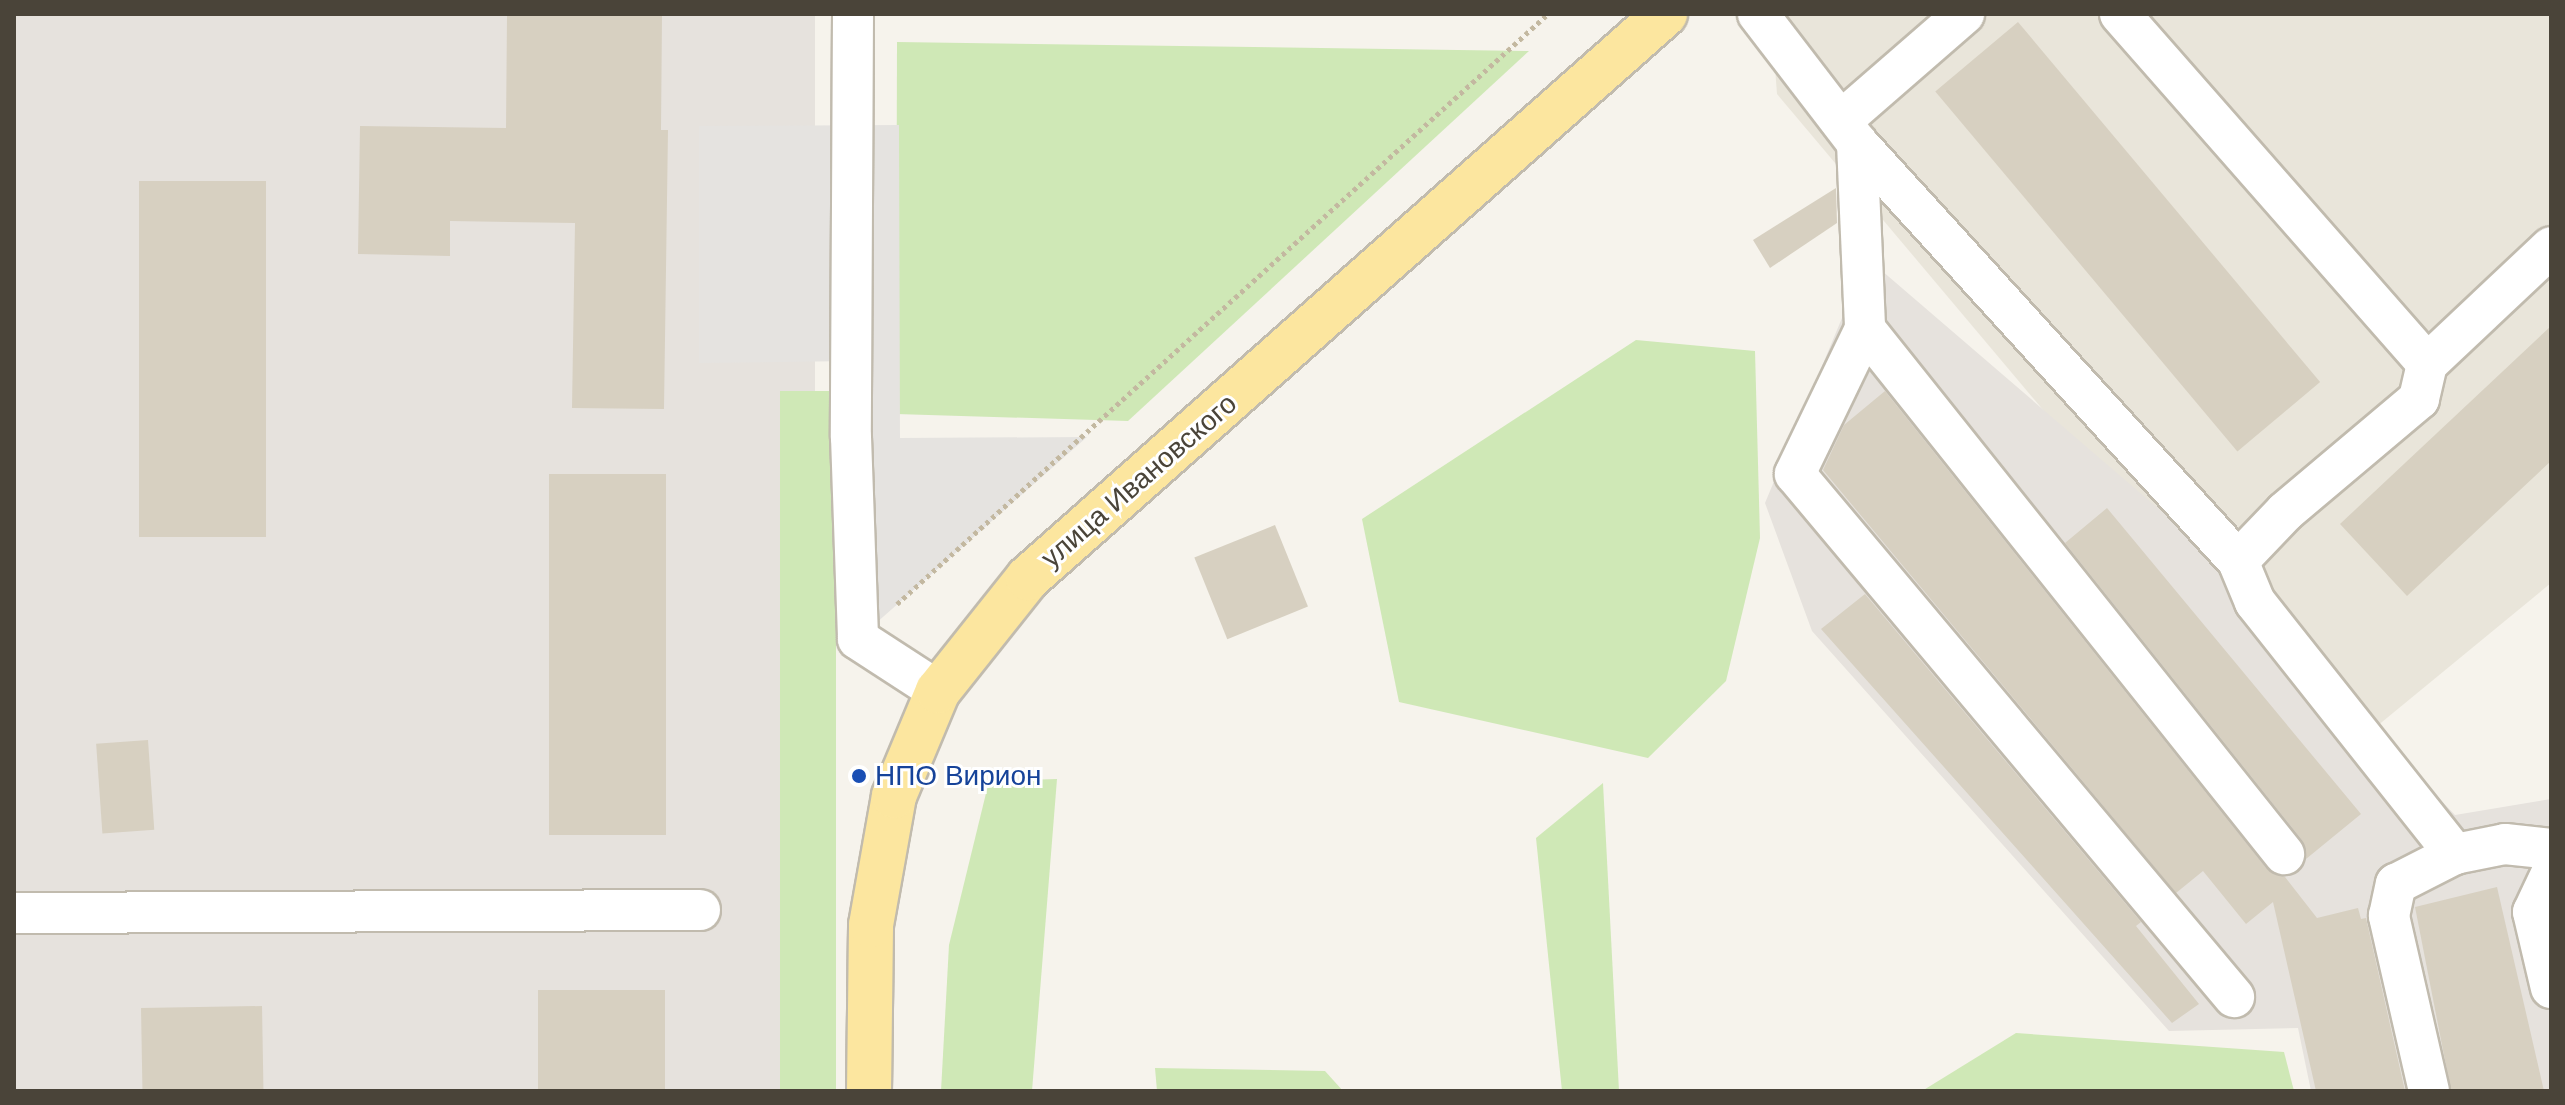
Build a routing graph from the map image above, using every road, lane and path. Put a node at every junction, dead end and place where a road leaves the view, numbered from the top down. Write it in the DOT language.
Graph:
graph roads {
  1 [pos="853,14"];
  2 [pos="1548,14"];
  3 [pos="1758,14"];
  4 [pos="1964,14"];
  5 [pos="2120,14"];
  6 [pos="1650,19"];
  7 [pos="1849,132"];
  8 [pos="2551,247"];
  9 [pos="1865,329"];
  10 [pos="2427,364"];
  11 [pos="2238,561"];
  12 [pos="858,639"];
  13 [pos="938,691"];
  14 [pos="2551,849"];
  15 [pos="2284,854"];
  16 [pos="2455,854"];
  17 [pos="2551,874"];
  18 [pos="700,910"];
  19 [pos="14,913"];
  20 [pos="2551,988"];
  21 [pos="2234,997"];
  22 [pos="869,1091"];
  23 [pos="2429,1091"];
  1 -- 12 [label="lane"];
  2 -- 12 [label="path"];
  3 -- 7 [label="lane"];
  4 -- 7 [label="lane"];
  5 -- 10 [label="lane"];
  6 -- 13 [label="main road, улица Ивановского"];
  7 -- 9 [label="lane"];
  7 -- 11 [label="lane"];
  8 -- 10 [label="lane"];
  9 -- 15 [label="lane"];
  9 -- 21 [label="lane"];
  10 -- 11 [label="lane"];
  11 -- 16 [label="lane"];
  12 -- 13 [label="lane"];
  13 -- 22 [label="main road, улица Ивановского"];
  14 -- 16 [label="lane"];
  16 -- 23 [label="lane"];
  17 -- 20 [label="lane"];
  18 -- 19 [label="lane"];
}
